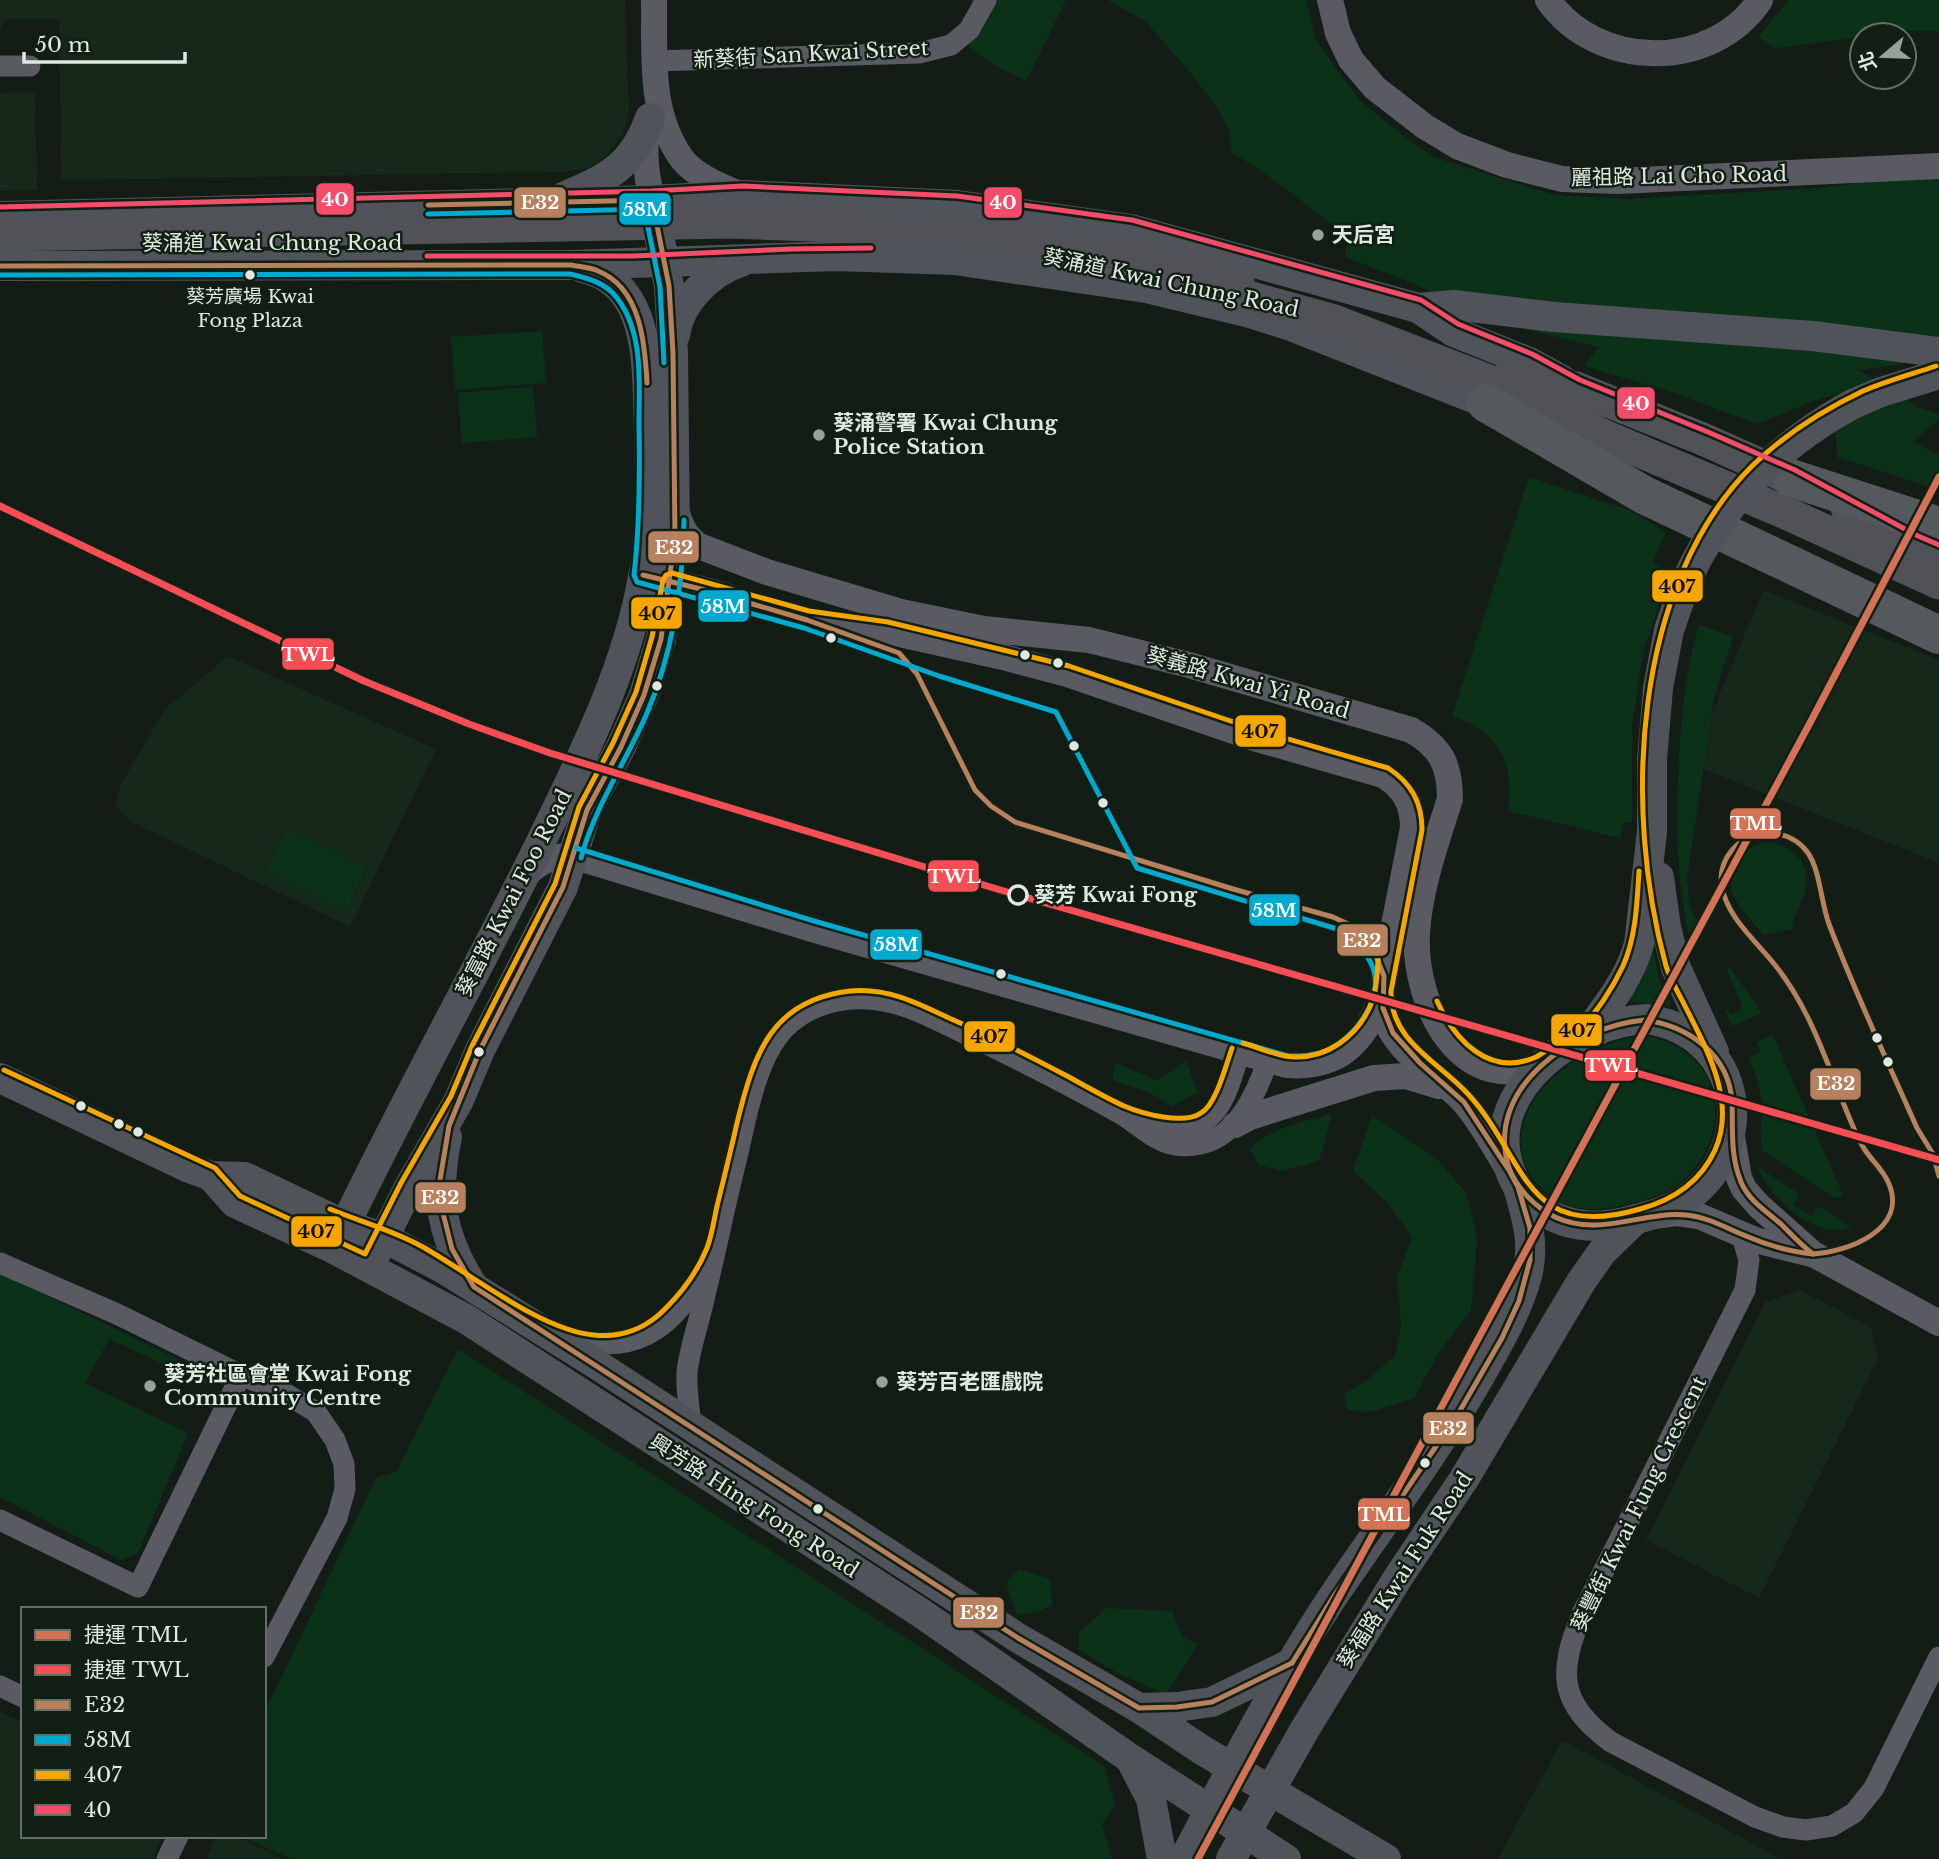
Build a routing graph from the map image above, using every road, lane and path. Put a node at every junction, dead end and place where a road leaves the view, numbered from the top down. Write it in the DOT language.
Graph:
graph roads {
  1 [pos="654,0"];
  2 [pos="986,0"];
  3 [pos="1330,0"];
  4 [pos="1548,0"];
  5 [pos="1760,0"];
  6 [pos="656,61"];
  7 [pos="0,66"];
  8 [pos="30,66"];
  9 [pos="650,118"];
  10 [pos="1939,166"];
  11 [pos="743,195"];
  12 [pos="652,200"];
  13 [pos="549,202"];
  14 [pos="0,216"];
  15 [pos="0,235"];
  16 [pos="0,246"];
  17 [pos="779,257"];
  18 [pos="665,264"];
  19 [pos="571,265"];
  20 [pos="0,266"];
  21 [pos="1236,287"];
  22 [pos="1418,308"];
  23 [pos="1939,352"];
  24 [pos="673,353"];
  25 [pos="1939,374"];
  26 [pos="1576,388"];
  27 [pos="1486,403"];
  28 [pos="1604,436"];
  29 [pos="1791,478"];
  30 [pos="675,504"];
  31 [pos="1939,526"];
  32 [pos="1939,554"];
  33 [pos="657,578"];
  34 [pos="1939,583"];
  35 [pos="1939,635"];
  36 [pos="1143,654"];
  37 [pos="1131,697"];
  38 [pos="1652,832"];
  39 [pos="573,856"];
  40 [pos="524,876"];
  41 [pos="1382,999"];
  42 [pos="1584,1036"];
  43 [pos="1240,1051"];
  44 [pos="1268,1060"];
  45 [pos="1547,1061"];
  46 [pos="1723,1070"];
  47 [pos="0,1078"];
  48 [pos="459,1100"];
  49 [pos="1464,1102"];
  50 [pos="1123,1115"];
  51 [pos="1235,1125"];
  52 [pos="1731,1131"];
  53 [pos="1514,1180"];
  54 [pos="1645,1217"];
  55 [pos="1741,1233"];
  56 [pos="340,1237"];
  57 [pos="383,1237"];
  58 [pos="716,1250"];
  59 [pos="1813,1254"];
  60 [pos="0,1262"];
  61 [pos="369,1266"];
  62 [pos="474,1287"];
  63 [pos="529,1321"];
  64 [pos="1939,1322"];
  65 [pos="242,1375"];
  66 [pos="691,1425"];
  67 [pos="0,1520"];
  68 [pos="266,1653"];
  69 [pos="1939,1657"];
  70 [pos="1292,1663"];
  71 [pos="0,1686"];
  72 [pos="21,1696"];
  73 [pos="1139,1708"];
  74 [pos="1128,1756"];
  75 [pos="1232,1767"];
  76 [pos="1271,1790"];
  77 [pos="1210,1809"];
  78 [pos="1247,1832"];
  79 [pos="177,1838"];
  80 [pos="167,1859"];
  81 [pos="1161,1859"];
  82 [pos="1184,1859"];
  83 [pos="1231,1859"];
  84 [pos="1286,1859"];
  85 [pos="1386,1859"];
  1 -- 6 [label="street"];
  2 -- 6 [label="street, 新葵街 San Kwai Street"];
  3 -- 10 [label="street, 麗祖路 Lai Cho Road"];
  4 -- 5 [label="street"];
  6 -- 9 [label="street"];
  6 -- 11 [label="street"];
  7 -- 8 [label="street"];
  9 -- 12 [label="street"];
  9 -- 13 [label="main road"];
  11 -- 12 [label="main road, 葵涌道 Kwai Chung Road"];
  11 -- 22 [label="main road, 葵涌道 Kwai Chung Road"];
  12 -- 13 [label="main road, 葵涌道 Kwai Chung Road"];
  12 -- 18 [label="main road, 葵富路 Kwai Foo Road"];
  13 -- 14 [label="main road, 葵涌道 Kwai Chung Road"];
  15 -- 21 [label="main road, 葵涌道 Kwai Chung Road, bridge"];
  16 -- 21 [label="main road, 葵涌道 Kwai Chung Road"];
  17 -- 18 [label="main road, 葵涌道 Kwai Chung Road"];
  17 -- 24 [label="main road"];
  17 -- 27 [label="main road, 葵涌道 Kwai Chung Road"];
  18 -- 19 [label="main road, 葵涌道 Kwai Chung Road"];
  18 -- 24 [label="main road, 葵富路 Kwai Foo Road"];
  19 -- 20 [label="main road, 葵涌道 Kwai Chung Road"];
  19 -- 33 [label="main road, 葵富路 Kwai Foo Road"];
  21 -- 26 [label="main road, 葵涌道 Kwai Chung Road"];
  21 -- 28 [label="main road, 葵涌道 Kwai Chung Road"];
  22 -- 23 [label="main road"];
  22 -- 26 [label="main road, 葵涌道 Kwai Chung Road"];
  24 -- 30 [label="main road, 葵富路 Kwai Foo Road"];
  25 -- 38 [label="main road, bridge"];
  26 -- 29 [label="main road, 葵涌道 Kwai Chung Road"];
  27 -- 28 [label="main road, 葵涌道 Kwai Chung Road"];
  27 -- 35 [label="highway"];
  28 -- 34 [label="main road, 葵涌道 Kwai Chung Road"];
  29 -- 31 [label="highway"];
  29 -- 32 [label="main road, 葵涌道 Kwai Chung Road"];
  30 -- 33 [label="main road, 葵富路 Kwai Foo Road"];
  30 -- 36 [label="street, 葵義路 Kwai Yi Road"];
  33 -- 37 [label="street"];
  33 -- 39 [label="main road, 葵富路 Kwai Foo Road"];
  33 -- 40 [label="main road, 葵富路 Kwai Foo Road"];
  36 -- 37 [label="street"];
  36 -- 45 [label="street, 葵義路 Kwai Yi Road"];
  37 -- 41 [label="street"];
  38 -- 42 [label="main road"];
  38 -- 46 [label="main road"];
  39 -- 40 [label="street"];
  39 -- 43 [label="street"];
  39 -- 48 [label="main road, 葵富路 Kwai Foo Road"];
  40 -- 56 [label="main road, 葵富路 Kwai Foo Road"];
  41 -- 44 [label="street"];
  41 -- 49 [label="street"];
  42 -- 45 [label="main road"];
  42 -- 46 [label="main road"];
  43 -- 44 [label="street"];
  43 -- 50 [label="street"];
  44 -- 51 [label="street"];
  45 -- 53 [label="main road"];
  46 -- 52 [label="main road"];
  47 -- 56 [label="main road, 興芳路 Hing Fong Road"];
  48 -- 57 [label="main road, 葵富路 Kwai Foo Road"];
  48 -- 62 [label="main road"];
  49 -- 51 [label="street"];
  49 -- 53 [label="street"];
  50 -- 51 [label="street"];
  50 -- 58 [label="street"];
  52 -- 54 [label="main road"];
  52 -- 59 [label="street"];
  53 -- 54 [label="main road"];
  53 -- 70 [label="main road, 葵福路 Kwai Fuk Road"];
  54 -- 55 [label="street"];
  54 -- 76 [label="main road, 葵福路 Kwai Fuk Road"];
  55 -- 59 [label="street"];
  55 -- 69 [label="street, 葵豐街 Kwai Fung Crescent"];
  56 -- 57 [label="main road, 興芳路 Hing Fong Road"];
  56 -- 61 [label="main road, 興芳路 Hing Fong Road"];
  57 -- 61 [label="main road, 葵富路 Kwai Foo Road"];
  57 -- 62 [label="main road, 興芳路 Hing Fong Road"];
  58 -- 63 [label="street"];
  58 -- 66 [label="street"];
  59 -- 64 [label="street"];
  60 -- 65 [label="street"];
  61 -- 74 [label="main road, 興芳路 Hing Fong Road"];
  62 -- 63 [label="main road, 興芳路 Hing Fong Road"];
  63 -- 66 [label="main road, 興芳路 Hing Fong Road"];
  65 -- 67 [label="street"];
  65 -- 68 [label="street"];
  66 -- 73 [label="main road, 興芳路 Hing Fong Road"];
  70 -- 73 [label="main road"];
  70 -- 75 [label="main road, 葵福路 Kwai Fuk Road"];
  71 -- 72 [label="street"];
  73 -- 75 [label="main road, 興芳路 Hing Fong Road"];
  74 -- 77 [label="main road, 興芳路 Hing Fong Road"];
  74 -- 81 [label="main road"];
  75 -- 76 [label="main road, 興芳路 Hing Fong Road"];
  75 -- 77 [label="main road, 葵福路 Kwai Fuk Road"];
  76 -- 78 [label="main road, 葵福路 Kwai Fuk Road"];
  76 -- 85 [label="main road, 興芳路 Hing Fong Road"];
  77 -- 78 [label="main road, 興芳路 Hing Fong Road"];
  77 -- 82 [label="main road, 葵福路 Kwai Fuk Road"];
  78 -- 83 [label="main road, 葵福路 Kwai Fuk Road"];
  78 -- 84 [label="main road, 興芳路 Hing Fong Road"];
  79 -- 80 [label="street"];
}
